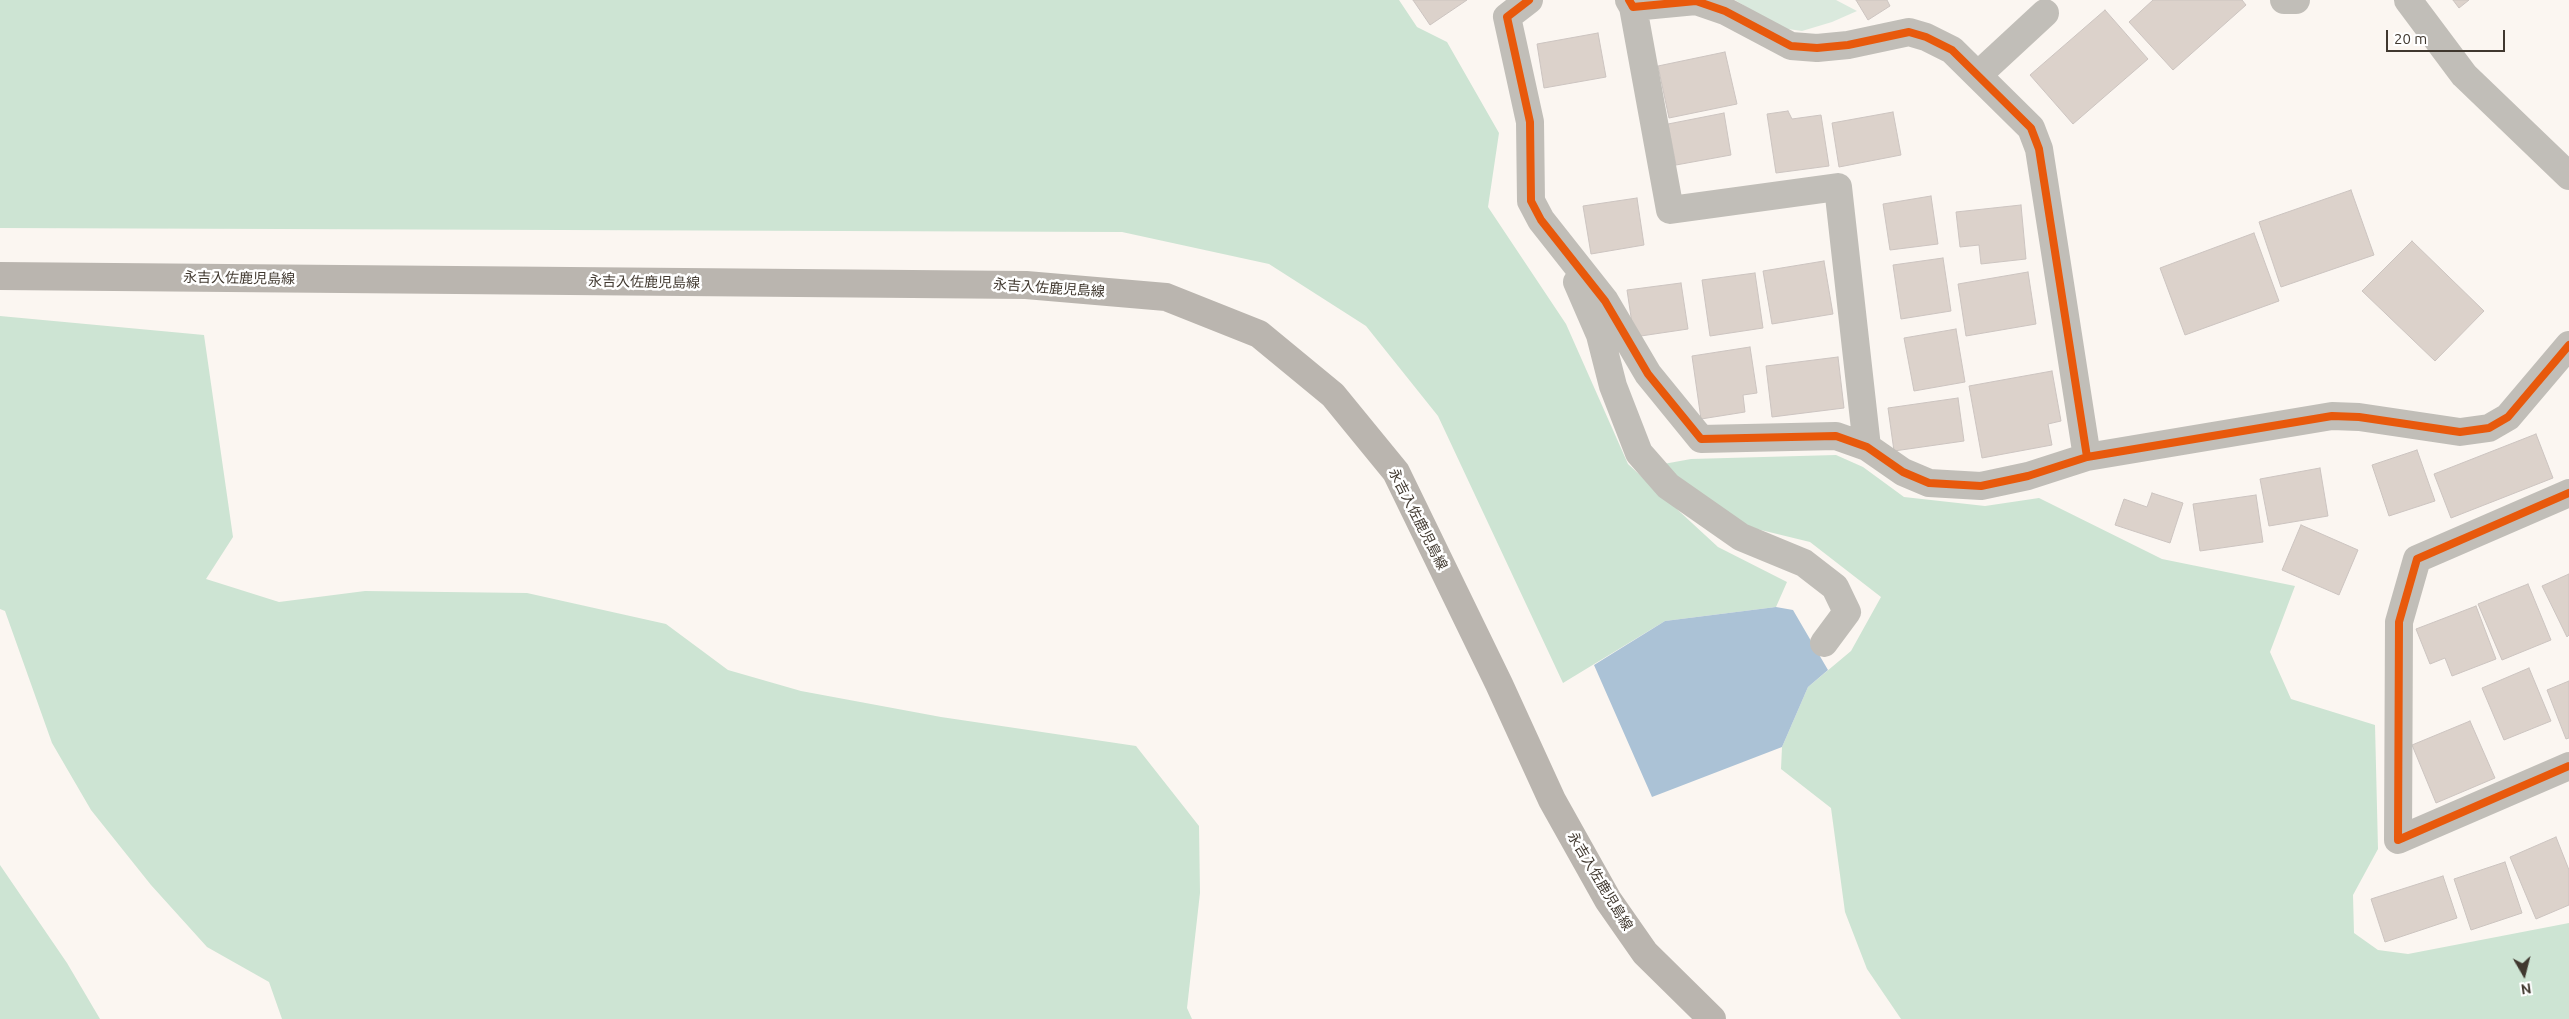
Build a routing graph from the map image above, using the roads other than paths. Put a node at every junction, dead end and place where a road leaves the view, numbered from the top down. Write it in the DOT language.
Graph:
graph roads {
  1 [pos="1530,0"];
  2 [pos="2284,0"];
  3 [pos="2296,0"];
  4 [pos="2408,0"];
  5 [pos="1631,4"];
  6 [pos="2045,13"];
  7 [pos="1978,75"];
  8 [pos="2569,176"];
  9 [pos="1563,249"];
  10 [pos="0,276"];
  11 [pos="2569,345"];
  12 [pos="1868,447"];
  13 [pos="2087,457"];
  14 [pos="2569,493"];
  15 [pos="1824,642"];
  16 [pos="2569,766"];
  17 [pos="1712,1019"];
  1 -- 9 [label="street"];
  2 -- 3 [label="street"];
  4 -- 8 [label="street"];
  5 -- 7 [label="street"];
  5 -- 12 [label="street"];
  6 -- 7 [label="street"];
  7 -- 13 [label="street"];
  9 -- 12 [label="street"];
  9 -- 15 [label="street"];
  10 -- 17 [label="main road, 永吉入佐鹿児島線"];
  11 -- 13 [label="street"];
  12 -- 13 [label="street"];
  14 -- 16 [label="street"];
}
